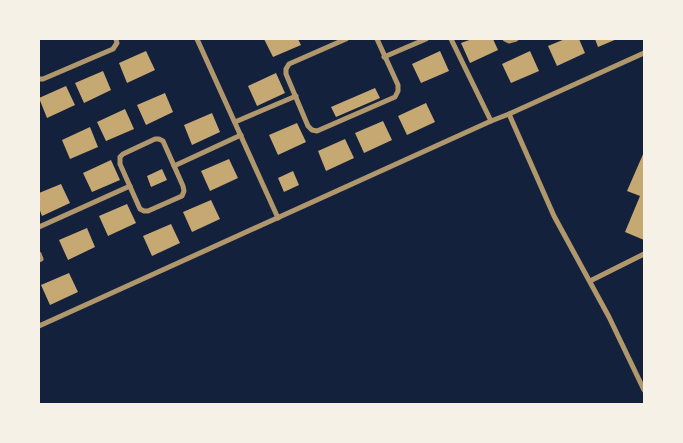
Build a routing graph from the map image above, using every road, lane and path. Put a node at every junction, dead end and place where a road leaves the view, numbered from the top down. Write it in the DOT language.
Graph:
graph roads {
  1 [pos="116,39"];
  2 [pos="197,39"];
  3 [pos="346,39"];
  4 [pos="377,39"];
  5 [pos="426,39"];
  6 [pos="451,39"];
  7 [pos="505,39"];
  8 [pos="516,39"];
  9 [pos="644,53"];
  10 [pos="384,57"];
  11 [pos="39,79"];
  12 [pos="296,96"];
  13 [pos="509,114"];
  14 [pos="490,121"];
  15 [pos="235,122"];
  16 [pos="241,135"];
  17 [pos="174,166"];
  18 [pos="130,186"];
  19 [pos="278,218"];
  20 [pos="39,227"];
  21 [pos="39,254"];
  22 [pos="644,254"];
  23 [pos="39,260"];
  24 [pos="590,281"];
  25 [pos="39,326"];
  26 [pos="644,390"];
  1 -- 11 [label="street"];
  2 -- 15 [label="street"];
  3 -- 12 [label="street"];
  4 -- 10 [label="street"];
  5 -- 10 [label="street"];
  6 -- 14 [label="street"];
  7 -- 8 [label="street"];
  9 -- 13 [label="street"];
  10 -- 12 [label="street"];
  12 -- 15 [label="street"];
  13 -- 14 [label="street"];
  13 -- 24 [label="street"];
  14 -- 19 [label="street"];
  15 -- 16 [label="street"];
  16 -- 17 [label="street"];
  16 -- 19 [label="street"];
  17 -- 18 [label="street"];
  17 -- 18 [label="street"];
  18 -- 20 [label="street"];
  19 -- 25 [label="street"];
  21 -- 23 [label="street"];
  22 -- 24 [label="street"];
  24 -- 26 [label="street"];
}
